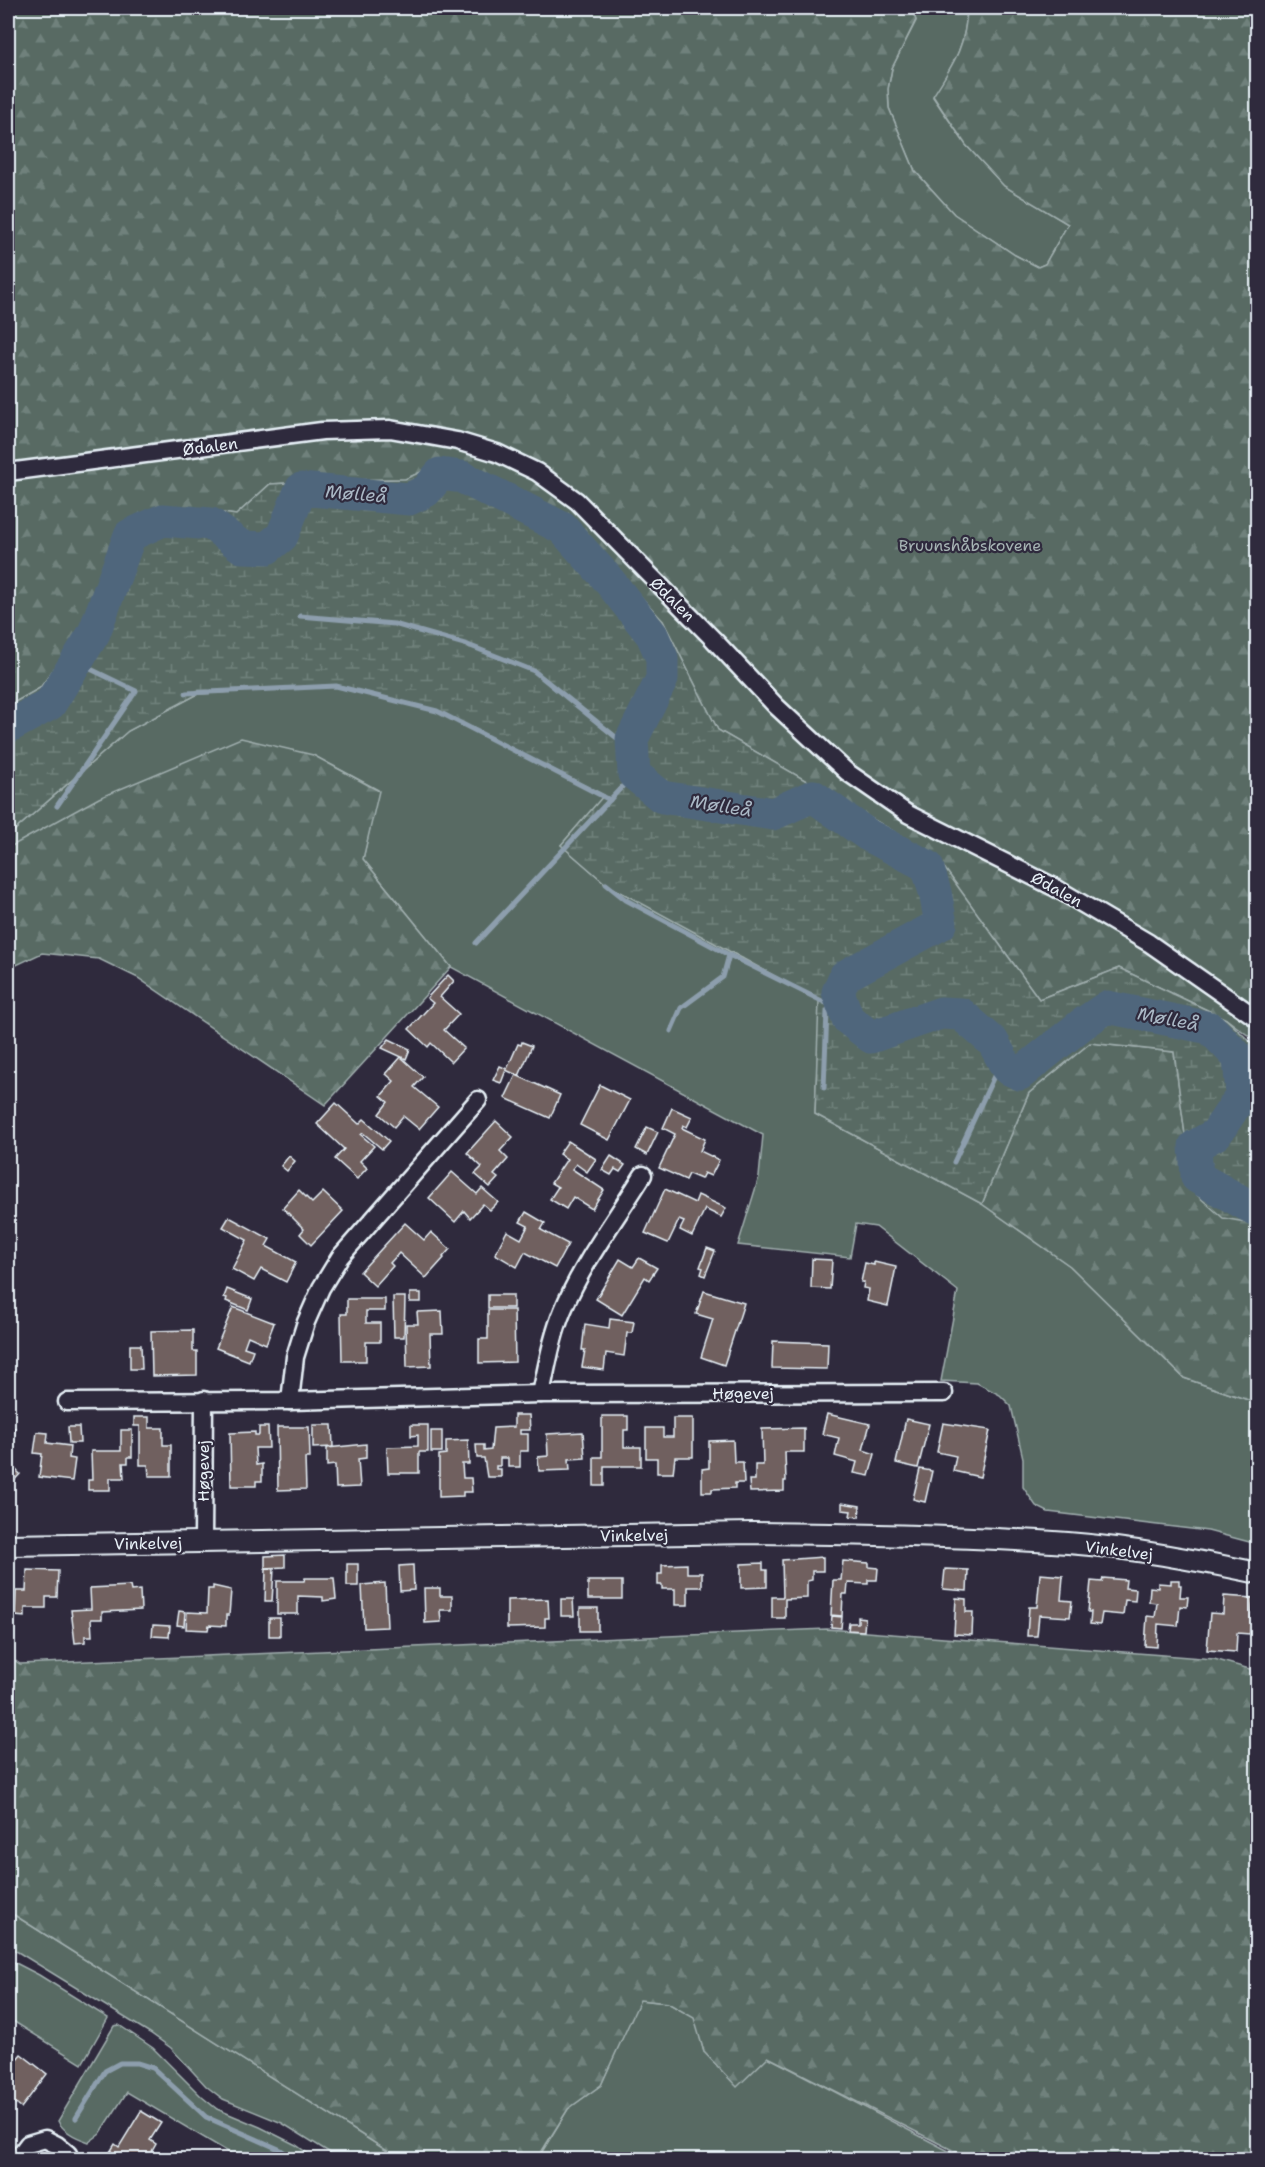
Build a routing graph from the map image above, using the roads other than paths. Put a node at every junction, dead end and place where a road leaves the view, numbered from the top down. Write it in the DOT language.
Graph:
graph roads {
  1 [pos="8,472"];
  2 [pos="1257,1019"];
  3 [pos="478,1100"];
  4 [pos="643,1175"];
  5 [pos="944,1393"];
  6 [pos="541,1394"];
  7 [pos="204,1400"];
  8 [pos="290,1401"];
  9 [pos="67,1402"];
  10 [pos="203,1542"];
  11 [pos="8,1545"];
  12 [pos="1257,1573"];
  13 [pos="16,2160"];
  14 [pos="68,2160"];
  1 -- 2 [label="street, Ødalen"];
  3 -- 8 [label="street"];
  4 -- 6 [label="street"];
  5 -- 6 [label="street, Høgevej"];
  6 -- 8 [label="street, Høgevej"];
  7 -- 8 [label="street, Høgevej"];
  7 -- 9 [label="street, Høgevej"];
  7 -- 10 [label="street, Høgevej"];
  10 -- 11 [label="street, Vinkelvej"];
  10 -- 12 [label="street, Vinkelvej"];
  13 -- 14 [label="street"];
}
